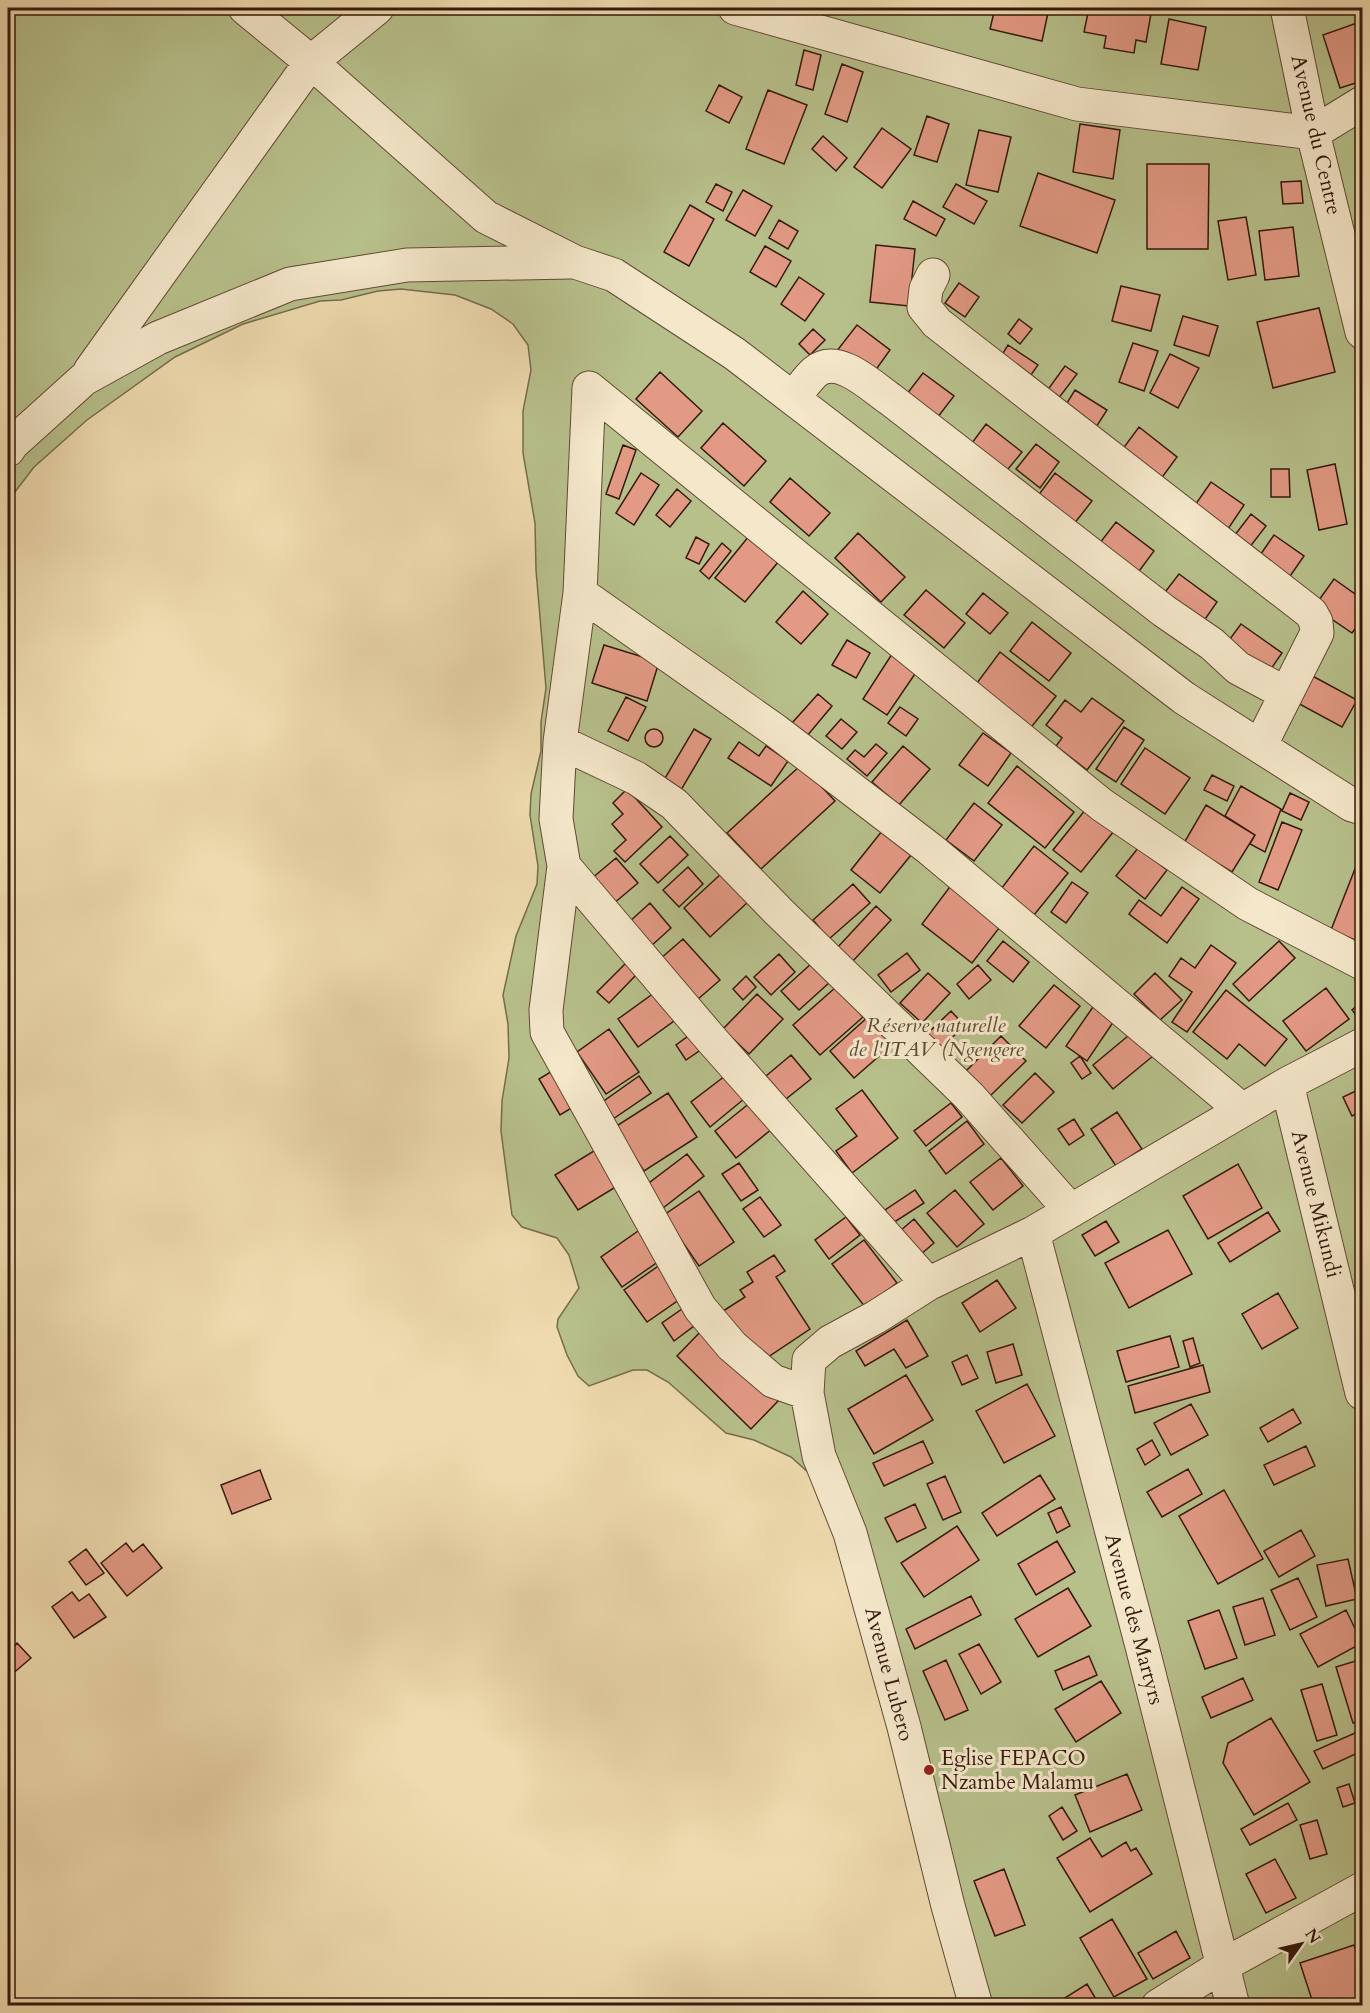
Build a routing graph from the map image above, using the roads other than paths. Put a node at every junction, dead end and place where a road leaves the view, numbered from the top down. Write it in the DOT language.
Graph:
graph roads {
  1 [pos="245,8"];
  2 [pos="377,8"];
  3 [pos="735,8"];
  4 [pos="1287,8"];
  5 [pos="311,62"];
  6 [pos="1362,103"];
  7 [pos="1313,133"];
  8 [pos="575,262"];
  9 [pos="933,275"];
  10 [pos="1362,332"];
  11 [pos="84,379"];
  12 [pos="793,398"];
  13 [pos="8,450"];
  14 [pos="580,593"];
  15 [pos="1285,693"];
  16 [pos="560,742"];
  17 [pos="1260,746"];
  18 [pos="1362,808"];
  19 [pos="564,866"];
  20 [pos="1362,963"];
  21 [pos="1362,1045"];
  22 [pos="1287,1084"];
  23 [pos="1242,1110"];
  24 [pos="1071,1211"];
  25 [pos="1033,1233"];
  26 [pos="928,1284"];
  27 [pos="1362,1393"];
  28 [pos="809,1404"];
  29 [pos="1362,1889"];
  30 [pos="1222,1966"];
  31 [pos="976,2006"];
  32 [pos="1158,2006"];
  33 [pos="1233,2006"];
  1 -- 5 [label="street"];
  2 -- 5 [label="street"];
  3 -- 7 [label="street"];
  4 -- 7 [label="street, Avenue du Centre"];
  5 -- 8 [label="street"];
  5 -- 11 [label="street"];
  6 -- 7 [label="street"];
  7 -- 10 [label="street, Avenue du Centre"];
  8 -- 11 [label="street"];
  8 -- 12 [label="street"];
  9 -- 15 [label="street"];
  11 -- 13 [label="street"];
  12 -- 15 [label="street"];
  12 -- 17 [label="street"];
  14 -- 16 [label="street"];
  14 -- 20 [label="street"];
  14 -- 23 [label="street"];
  15 -- 17 [label="street"];
  16 -- 19 [label="street"];
  16 -- 24 [label="street"];
  17 -- 18 [label="street"];
  19 -- 26 [label="street"];
  19 -- 28 [label="street"];
  21 -- 22 [label="street"];
  22 -- 23 [label="street"];
  22 -- 27 [label="street, Avenue Mikundi"];
  23 -- 24 [label="street"];
  24 -- 25 [label="street"];
  25 -- 26 [label="street"];
  25 -- 30 [label="street, Avenue des Martyrs"];
  26 -- 28 [label="street, Avenue Lubero"];
  28 -- 31 [label="street, Avenue Lubero"];
  29 -- 30 [label="street"];
  30 -- 32 [label="street"];
  30 -- 33 [label="street, Avenue des Martyrs"];
}
